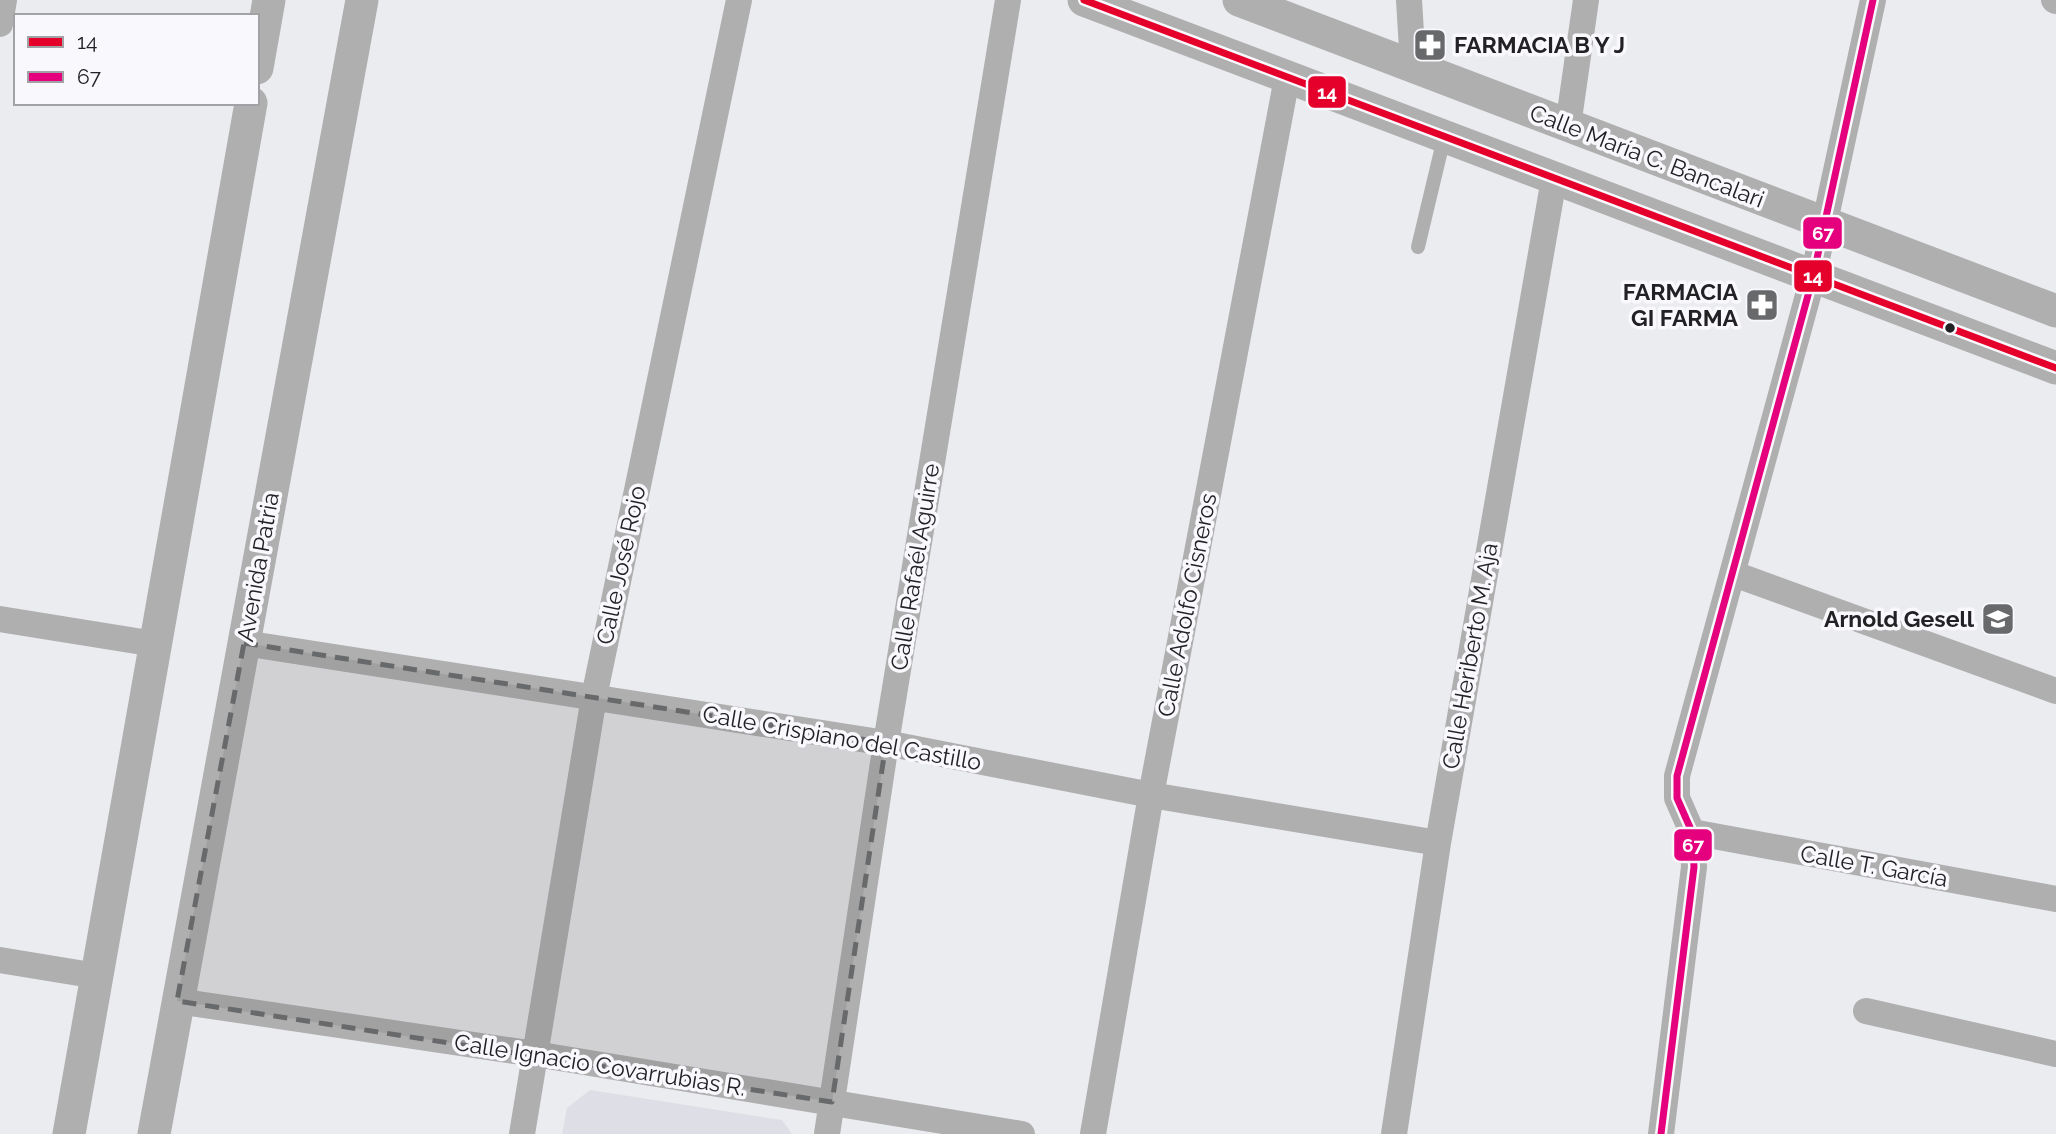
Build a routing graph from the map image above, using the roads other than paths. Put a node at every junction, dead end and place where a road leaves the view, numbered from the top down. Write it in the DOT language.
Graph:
graph roads {
  1 [pos="5,0"];
  2 [pos="269,0"];
  3 [pos="362,0"];
  4 [pos="738,0"];
  5 [pos="1008,0"];
  6 [pos="1084,0"];
  7 [pos="1409,0"];
  8 [pos="1586,0"];
  9 [pos="1873,0"];
  10 [pos="1255,3"];
  11 [pos="0,24"];
  12 [pos="259,57"];
  13 [pos="1413,66"];
  14 [pos="1287,78"];
  15 [pos="251,105"];
  16 [pos="1568,126"];
  17 [pos="1444,138"];
  18 [pos="1554,179"];
  19 [pos="1826,225"];
  20 [pos="1418,247"];
  21 [pos="1813,277"];
  22 [pos="2056,312"];
  23 [pos="2056,368"];
  24 [pos="1734,574"];
  25 [pos="0,619"];
  26 [pos="244,643"];
  27 [pos="155,644"];
  28 [pos="2056,691"];
  29 [pos="594,697"];
  30 [pos="886,743"];
  31 [pos="1151,795"];
  32 [pos="1692,832"];
  33 [pos="1438,843"];
  34 [pos="2056,899"];
  35 [pos="0,960"];
  36 [pos="97,976"];
  37 [pos="177,1001"];
  38 [pos="1866,1011"];
  39 [pos="536,1054"];
  40 [pos="2056,1054"];
  41 [pos="832,1102"];
  42 [pos="69,1134"];
  43 [pos="154,1134"];
  44 [pos="522,1134"];
  45 [pos="827,1134"];
  46 [pos="1022,1134"];
  47 [pos="1093,1134"];
  48 [pos="1394,1134"];
  49 [pos="1661,1134"];
  1 -- 11 [label="street"];
  2 -- 12 [label="street"];
  3 -- 26 [label="street, Avenida Patria"];
  4 -- 29 [label="street, Calle José Rojo"];
  5 -- 30 [label="street, Calle Rafaél Aguirre"];
  6 -- 14 [label="street"];
  7 -- 13 [label="street"];
  8 -- 16 [label="street"];
  9 -- 19 [label="street"];
  10 -- 13 [label="street, Calle María C. Bancalari"];
  13 -- 16 [label="street, Calle María C. Bancalari"];
  14 -- 17 [label="street"];
  14 -- 31 [label="street, Calle Adolfo Cisneros"];
  15 -- 27 [label="street"];
  16 -- 19 [label="street, Calle María C. Bancalari"];
  17 -- 18 [label="street"];
  17 -- 20 [label="lane"];
  18 -- 21 [label="street"];
  18 -- 33 [label="street, Calle Heriberto M. Aja"];
  19 -- 21 [label="street"];
  19 -- 22 [label="street, Calle María C. Bancalari"];
  21 -- 23 [label="street"];
  21 -- 24 [label="street"];
  24 -- 28 [label="street"];
  24 -- 32 [label="street"];
  25 -- 27 [label="street"];
  26 -- 29 [label="street, Calle Crispiano del Castillo"];
  26 -- 37 [label="street, Avenida Patria"];
  27 -- 36 [label="street"];
  29 -- 30 [label="street, Calle Crispiano del Castillo"];
  29 -- 39 [label="street, Calle José Rojo"];
  30 -- 31 [label="street, Calle Crispiano del Castillo"];
  30 -- 41 [label="street, Calle Rafaél Aguirre"];
  31 -- 33 [label="street, Calle Crispiano del Castillo"];
  31 -- 47 [label="street, Calle Adolfo Cisneros"];
  32 -- 34 [label="street, Calle T. García"];
  32 -- 49 [label="street"];
  33 -- 48 [label="street, Calle Heriberto M. Aja"];
  35 -- 36 [label="street"];
  36 -- 42 [label="street"];
  37 -- 39 [label="street, Calle Ignacio Covarrubias R."];
  37 -- 43 [label="street, Avenida Patria"];
  38 -- 40 [label="street"];
  39 -- 41 [label="street, Calle Ignacio Covarrubias R."];
  39 -- 44 [label="street, Calle José Rojo"];
  41 -- 45 [label="street, Calle Rafaél Aguirre"];
  41 -- 46 [label="street, Calle Ignacio Covarrubias R."];
}
